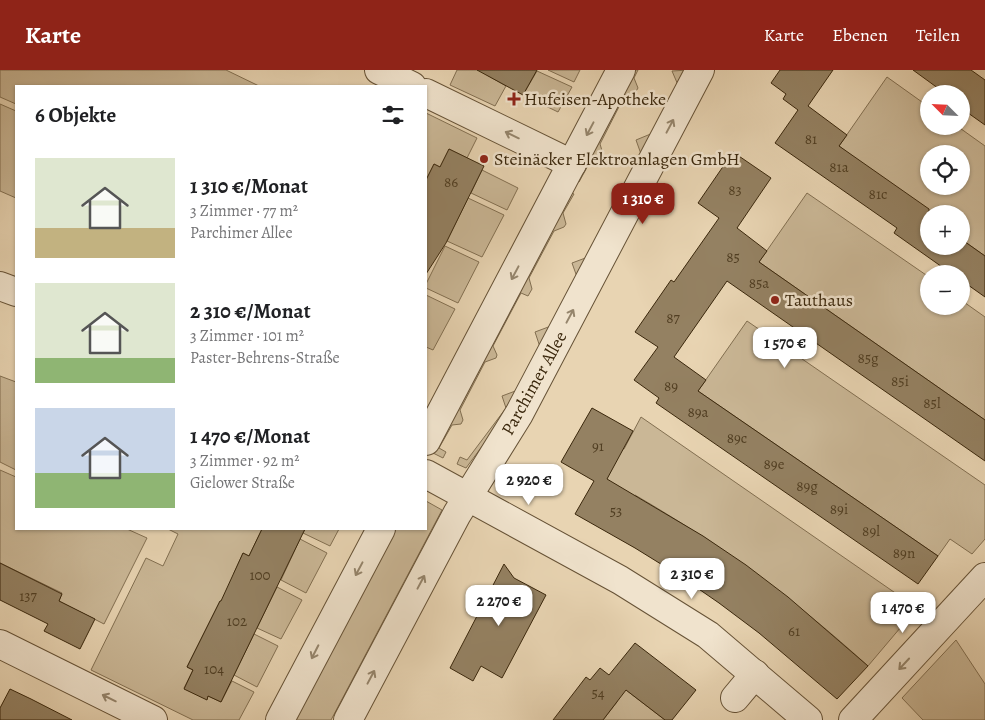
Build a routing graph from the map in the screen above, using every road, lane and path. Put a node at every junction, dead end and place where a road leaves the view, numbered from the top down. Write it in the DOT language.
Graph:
graph roads {
  1 [pos="378,70"];
  2 [pos="621,70"];
  3 [pos="700,70"];
  4 [pos="414,83"];
  5 [pos="427,90"];
  6 [pos="572,164"];
  7 [pos="0,286"];
  8 [pos="15,292"];
  9 [pos="427,439"];
  10 [pos="427,475"];
  11 [pos="468,496"];
  12 [pos="379,530"];
  13 [pos="985,577"];
  14 [pos="0,644"];
  15 [pos="755,674"];
  16 [pos="735,698"];
  17 [pos="153,720"];
  18 [pos="280,720"];
  19 [pos="348,720"];
  20 [pos="808,720"];
  21 [pos="853,720"];
  1 -- 4 [label="street"];
  2 -- 6 [label="street, one-way"];
  11 -- 3 [label="street, Parchimer Allee, one-way"];
  6 -- 5 [label="street, one-way"];
  6 -- 9 [label="street, one-way"];
  7 -- 8 [label="street"];
  10 -- 11 [label="street"];
  11 -- 15 [label="street"];
  19 -- 11 [label="street, Parchimer Allee, one-way"];
  12 -- 18 [label="street, one-way"];
  13 -- 21 [label="street, one-way"];
  17 -- 14 [label="street, one-way"];
  15 -- 16 [label="street"];
  15 -- 20 [label="street"];
}
